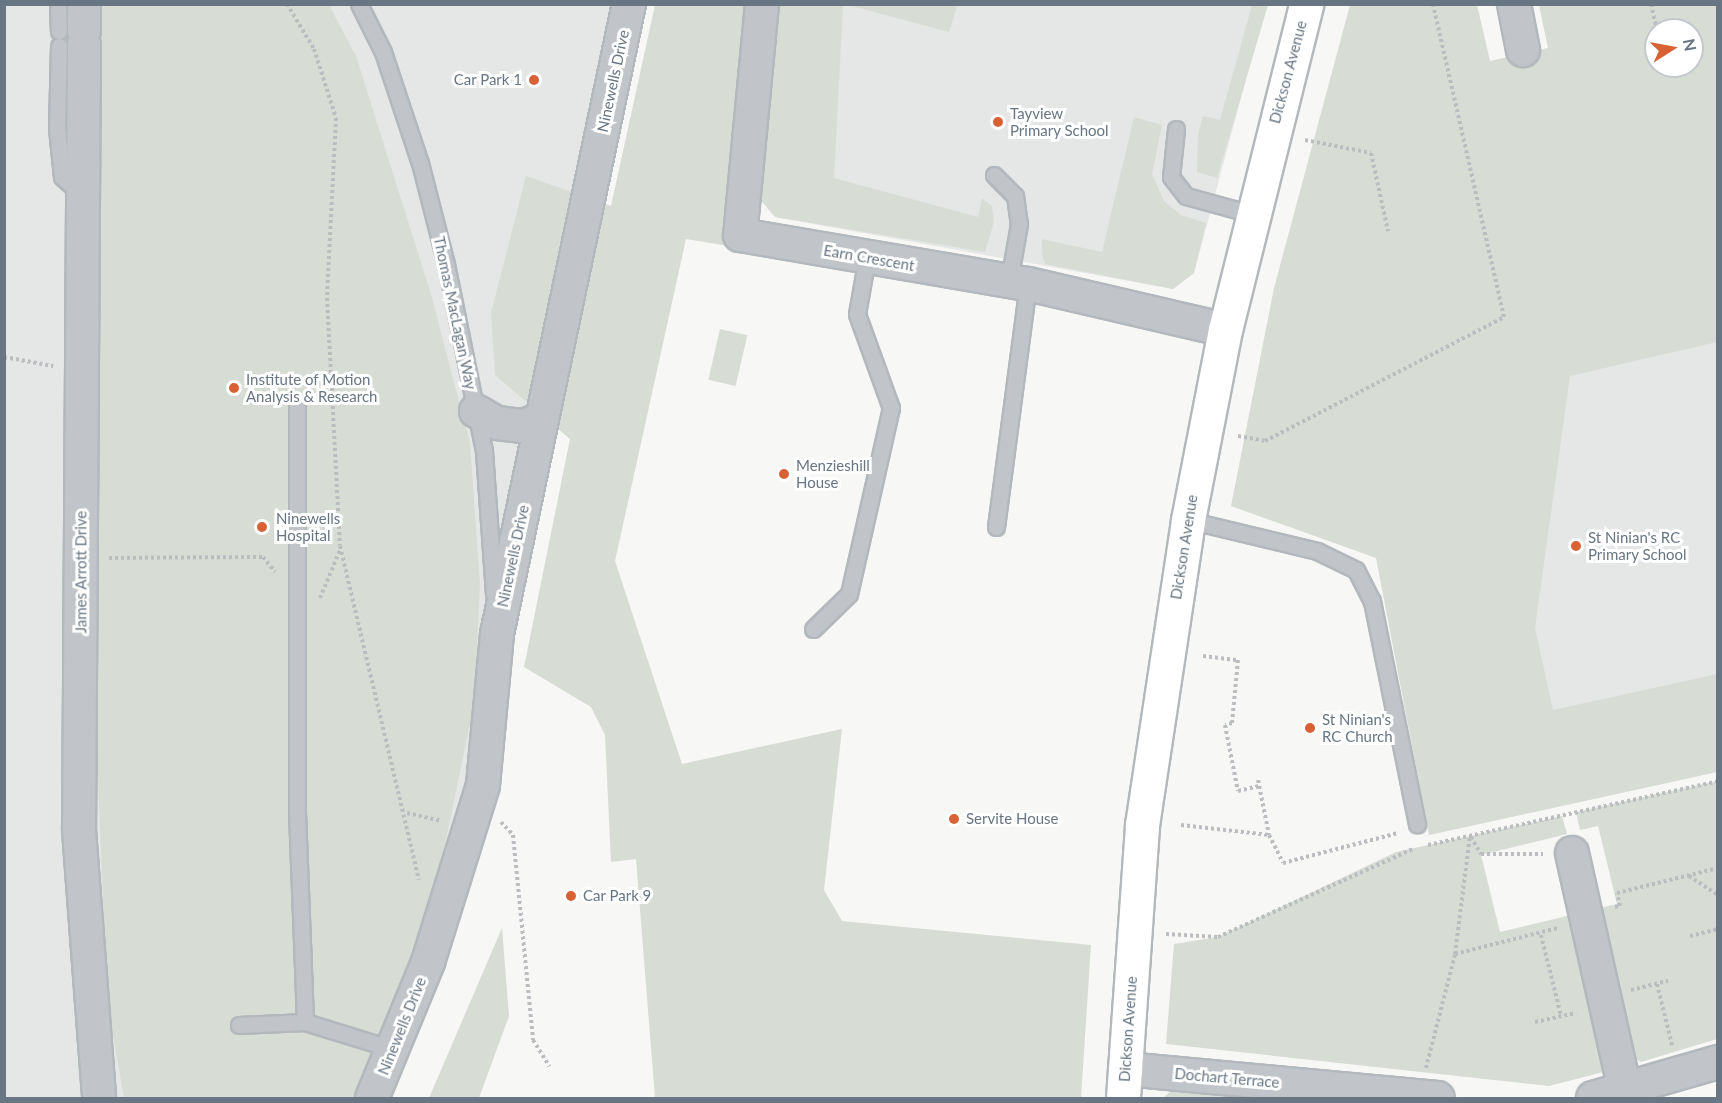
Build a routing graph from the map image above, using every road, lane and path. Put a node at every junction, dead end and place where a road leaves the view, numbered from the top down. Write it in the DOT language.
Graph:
graph roads {
  1 [pos="58,4"];
  2 [pos="287,4"];
  3 [pos="359,4"];
  4 [pos="629,4"];
  5 [pos="762,4"];
  6 [pos="1306,4"];
  7 [pos="1433,4"];
  8 [pos="1514,4"];
  9 [pos="74,31"];
  10 [pos="1523,50"];
  11 [pos="1176,129"];
  12 [pos="1312,141"];
  13 [pos="994,175"];
  14 [pos="1252,214"];
  15 [pos="1388,231"];
  16 [pos="867,258"];
  17 [pos="1018,283"];
  18 [pos="1225,330"];
  19 [pos="4,357"];
  20 [pos="82,371"];
  21 [pos="297,406"];
  22 [pos="476,411"];
  23 [pos="542,419"];
  24 [pos="1238,436"];
  25 [pos="1188,520"];
  26 [pos="996,527"];
  27 [pos="340,546"];
  28 [pos="109,547"];
  29 [pos="297,598"];
  30 [pos="813,629"];
  31 [pos="497,634"];
  32 [pos="1203,656"];
  33 [pos="1258,780"];
  34 [pos="1718,781"];
  35 [pos="1259,786"];
  36 [pos="407,813"];
  37 [pos="1181,825"];
  38 [pos="1417,825"];
  39 [pos="471,828"];
  40 [pos="1269,835"];
  41 [pos="1470,836"];
  42 [pos="1572,854"];
  43 [pos="1689,875"];
  44 [pos="418,889"];
  45 [pos="1718,894"];
  46 [pos="1718,930"];
  47 [pos="1166,934"];
  48 [pos="1541,935"];
  49 [pos="1690,936"];
  50 [pos="1606,1007"];
  51 [pos="1561,1016"];
  52 [pos="304,1022"];
  53 [pos="1534,1022"];
  54 [pos="239,1026"];
  55 [pos="393,1048"];
  56 [pos="1718,1062"];
  57 [pos="549,1066"];
  58 [pos="1124,1084"];
  59 [pos="1625,1090"];
  60 [pos="1429,1097"];
  61 [pos="99,1098"];
  62 [pos="372,1098"];
  63 [pos="1593,1098"];
  1 -- 9 [label="lane"];
  2 -- 27 [label="path"];
  3 -- 22 [label="lane, Thomas MacLagan Way"];
  4 -- 23 [label="street, Ninewells Drive"];
  5 -- 16 [label="street, Earn Crescent"];
  6 -- 14 [label="street, Dickson Avenue"];
  7 -- 24 [label="path"];
  8 -- 10 [label="street"];
  9 -- 20 [label="street, James Arrott Drive"];
  11 -- 14 [label="lane"];
  12 -- 15 [label="path"];
  13 -- 17 [label="lane"];
  14 -- 18 [label="street, Dickson Avenue"];
  16 -- 17 [label="street, Earn Crescent"];
  16 -- 30 [label="lane"];
  17 -- 18 [label="street, Earn Crescent"];
  17 -- 26 [label="lane"];
  18 -- 25 [label="street, Dickson Avenue"];
  19 -- 20 [label="path"];
  20 -- 61 [label="street, James Arrott Drive"];
  21 -- 29 [label="lane"];
  22 -- 23 [label="street"];
  22 -- 31 [label="lane, Thomas MacLagan Way"];
  23 -- 31 [label="street, Ninewells Drive"];
  25 -- 38 [label="lane"];
  25 -- 58 [label="street, Dickson Avenue"];
  27 -- 29 [label="path"];
  27 -- 36 [label="path"];
  28 -- 29 [label="path"];
  29 -- 52 [label="lane"];
  31 -- 39 [label="street, Ninewells Drive"];
  32 -- 35 [label="path"];
  33 -- 35 [label="path"];
  34 -- 41 [label="path"];
  35 -- 40 [label="path"];
  36 -- 39 [label="path"];
  36 -- 44 [label="path"];
  37 -- 40 [label="path"];
  38 -- 40 [label="path"];
  39 -- 55 [label="street, Ninewells Drive"];
  39 -- 57 [label="path"];
  41 -- 42 [label="path"];
  41 -- 47 [label="path"];
  41 -- 60 [label="path"];
  42 -- 50 [label="street"];
  43 -- 45 [label="path"];
  46 -- 49 [label="path"];
  48 -- 51 [label="path"];
  50 -- 51 [label="path"];
  50 -- 59 [label="street"];
  51 -- 53 [label="path"];
  52 -- 54 [label="lane"];
  52 -- 55 [label="lane"];
  55 -- 62 [label="street, Ninewells Drive"];
  56 -- 59 [label="street"];
  58 -- 60 [label="street, Dochart Terrace"];
  59 -- 63 [label="street"];
}
